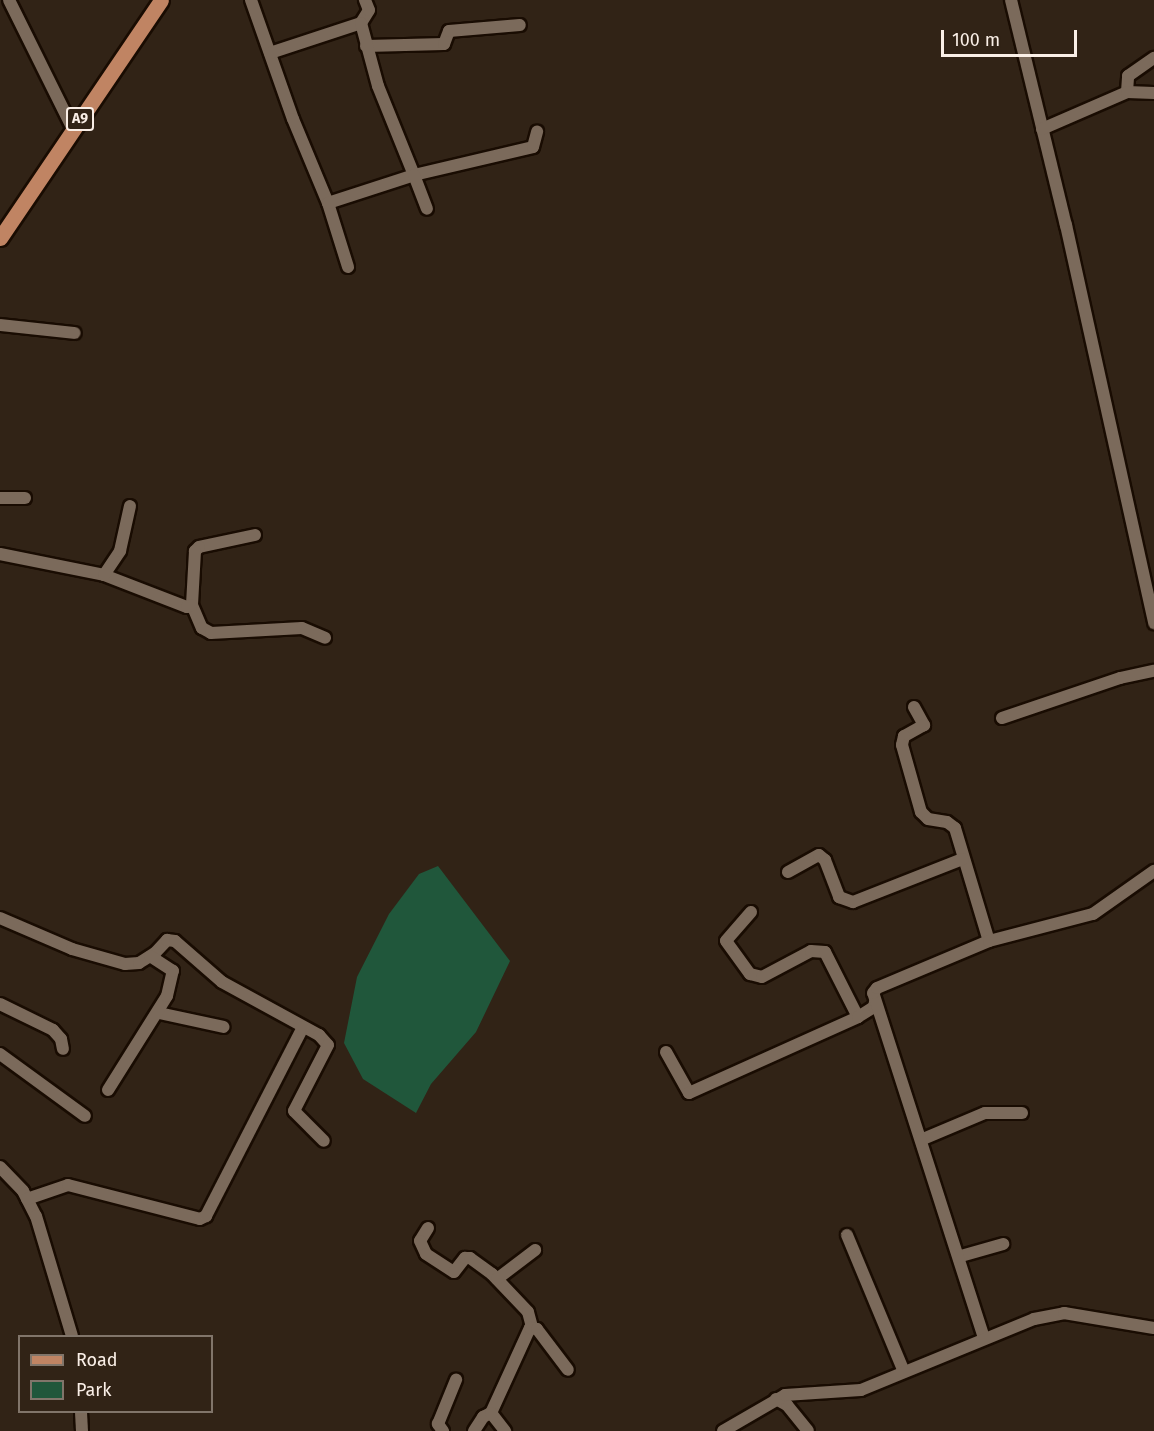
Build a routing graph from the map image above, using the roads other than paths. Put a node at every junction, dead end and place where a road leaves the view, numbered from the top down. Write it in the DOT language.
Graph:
graph roads {
  1 [pos="9,0"];
  2 [pos="161,0"];
  3 [pos="251,0"];
  4 [pos="365,0"];
  5 [pos="1011,0"];
  6 [pos="361,23"];
  7 [pos="520,24"];
  8 [pos="366,46"];
  9 [pos="270,53"];
  10 [pos="1154,58"];
  11 [pos="1127,92"];
  12 [pos="1154,93"];
  13 [pos="73,129"];
  14 [pos="1042,129"];
  15 [pos="537,132"];
  16 [pos="414,175"];
  17 [pos="328,203"];
  18 [pos="427,209"];
  19 [pos="0,238"];
  20 [pos="348,267"];
  21 [pos="0,325"];
  22 [pos="75,333"];
  23 [pos="0,498"];
  24 [pos="25,498"];
  25 [pos="130,506"];
  26 [pos="255,535"];
  27 [pos="0,556"];
  28 [pos="104,575"];
  29 [pos="192,605"];
  30 [pos="1154,623"];
  31 [pos="325,638"];
  32 [pos="1154,671"];
  33 [pos="914,707"];
  34 [pos="1002,718"];
  35 [pos="963,859"];
  36 [pos="1154,871"];
  37 [pos="788,872"];
  38 [pos="751,912"];
  39 [pos="0,918"];
  40 [pos="989,941"];
  41 [pos="150,956"];
  42 [pos="875,1002"];
  43 [pos="0,1004"];
  44 [pos="159,1013"];
  45 [pos="858,1017"];
  46 [pos="224,1027"];
  47 [pos="303,1027"];
  48 [pos="63,1049"];
  49 [pos="666,1052"];
  50 [pos="0,1054"];
  51 [pos="108,1090"];
  52 [pos="1022,1113"];
  53 [pos="85,1116"];
  54 [pos="923,1140"];
  55 [pos="324,1141"];
  56 [pos="0,1167"];
  57 [pos="27,1199"];
  58 [pos="428,1228"];
  59 [pos="847,1235"];
  60 [pos="1003,1244"];
  61 [pos="535,1250"];
  62 [pos="961,1257"];
  63 [pos="497,1279"];
  64 [pos="532,1327"];
  65 [pos="1154,1328"];
  66 [pos="72,1335"];
  67 [pos="984,1338"];
  68 [pos="568,1370"];
  69 [pos="904,1372"];
  70 [pos="456,1380"];
  71 [pos="776,1399"];
  72 [pos="81,1413"];
  73 [pos="490,1413"];
  74 [pos="82,1431"];
  75 [pos="444,1431"];
  76 [pos="474,1431"];
  77 [pos="505,1431"];
  78 [pos="723,1431"];
  79 [pos="808,1431"];
  1 -- 13 [label="street"];
  2 -- 13 [label="main road, A9"];
  3 -- 9 [label="street"];
  4 -- 6 [label="street"];
  5 -- 14 [label="street"];
  6 -- 8 [label="street"];
  6 -- 9 [label="street"];
  7 -- 8 [label="street"];
  8 -- 16 [label="street"];
  9 -- 17 [label="street"];
  10 -- 11 [label="street"];
  11 -- 12 [label="street"];
  11 -- 14 [label="street"];
  13 -- 19 [label="main road, A9"];
  14 -- 30 [label="street"];
  15 -- 16 [label="street"];
  16 -- 17 [label="street"];
  16 -- 18 [label="street"];
  17 -- 20 [label="street"];
  21 -- 22 [label="street"];
  23 -- 24 [label="street"];
  25 -- 28 [label="street"];
  26 -- 29 [label="street"];
  27 -- 28 [label="street"];
  28 -- 29 [label="street"];
  29 -- 31 [label="street"];
  32 -- 34 [label="street"];
  33 -- 35 [label="street"];
  35 -- 37 [label="street"];
  35 -- 40 [label="street"];
  36 -- 40 [label="street"];
  38 -- 45 [label="street"];
  39 -- 41 [label="street"];
  40 -- 42 [label="street"];
  41 -- 44 [label="street"];
  41 -- 47 [label="street"];
  42 -- 45 [label="street"];
  42 -- 54 [label="street"];
  43 -- 48 [label="street"];
  44 -- 46 [label="street"];
  44 -- 51 [label="street"];
  45 -- 49 [label="street"];
  47 -- 55 [label="street"];
  47 -- 57 [label="street"];
  50 -- 53 [label="street"];
  52 -- 54 [label="street"];
  54 -- 62 [label="street"];
  56 -- 57 [label="street"];
  57 -- 66 [label="street"];
  58 -- 63 [label="street"];
  59 -- 69 [label="street"];
  60 -- 62 [label="street"];
  61 -- 63 [label="street"];
  62 -- 67 [label="street"];
  63 -- 64 [label="street"];
  64 -- 68 [label="street"];
  64 -- 73 [label="street"];
  65 -- 67 [label="street"];
  67 -- 69 [label="street"];
  69 -- 71 [label="street"];
  70 -- 75 [label="street"];
  71 -- 78 [label="street"];
  71 -- 79 [label="street"];
  72 -- 74 [label="street"];
  73 -- 76 [label="street"];
  73 -- 77 [label="street"];
}
